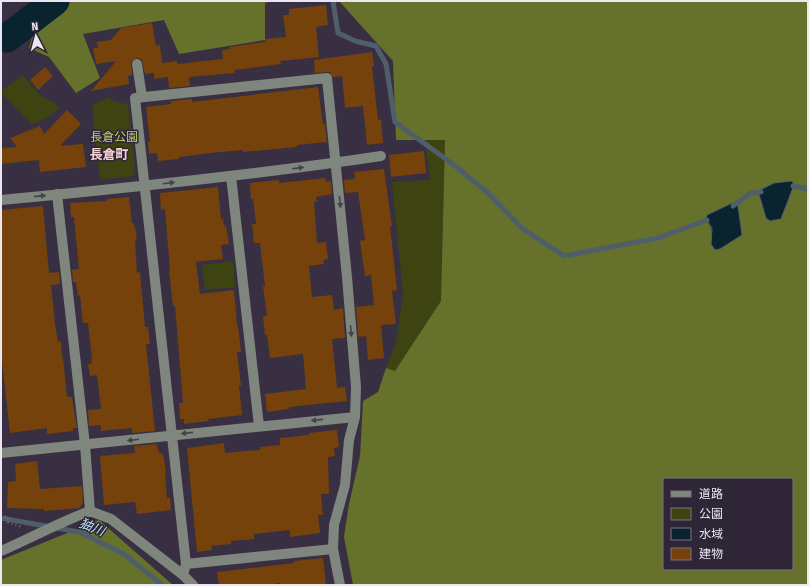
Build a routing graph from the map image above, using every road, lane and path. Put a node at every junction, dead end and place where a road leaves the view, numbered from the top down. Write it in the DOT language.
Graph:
graph roads {
  1 [pos="137,64"];
  2 [pos="142,97"];
  3 [pos="381,156"];
  4 [pos="336,163"];
  5 [pos="231,176"];
  6 [pos="144,186"];
  7 [pos="57,194"];
  8 [pos="1,200"];
  9 [pos="355,416"];
  10 [pos="259,426"];
  11 [pos="172,435"];
  12 [pos="85,445"];
  13 [pos="1,453"];
  14 [pos="90,511"];
  15 [pos="1,516"];
  16 [pos="8,522"];
  17 [pos="333,548"];
  18 [pos="1,551"];
  19 [pos="186,564"];
  20 [pos="183,575"];
  21 [pos="193,585"];
  22 [pos="340,585"];
  1 -- 2 [label="street"];
  2 -- 4 [label="street"];
  2 -- 6 [label="street"];
  3 -- 4 [label="street"];
  5 -- 4 [label="street, one-way"];
  4 -- 9 [label="street, one-way"];
  6 -- 5 [label="street, one-way"];
  5 -- 10 [label="street"];
  6 -- 7 [label="street"];
  6 -- 11 [label="street"];
  8 -- 7 [label="street, one-way"];
  7 -- 12 [label="street"];
  9 -- 10 [label="street, one-way"];
  9 -- 17 [label="street"];
  10 -- 11 [label="street, one-way"];
  11 -- 12 [label="street, one-way"];
  11 -- 19 [label="street"];
  12 -- 13 [label="street"];
  12 -- 14 [label="street"];
  14 -- 18 [label="street"];
  14 -- 20 [label="street"];
  15 -- 16 [label="path"];
  17 -- 19 [label="street"];
  17 -- 22 [label="street"];
  19 -- 20 [label="street"];
  20 -- 21 [label="street"];
}
